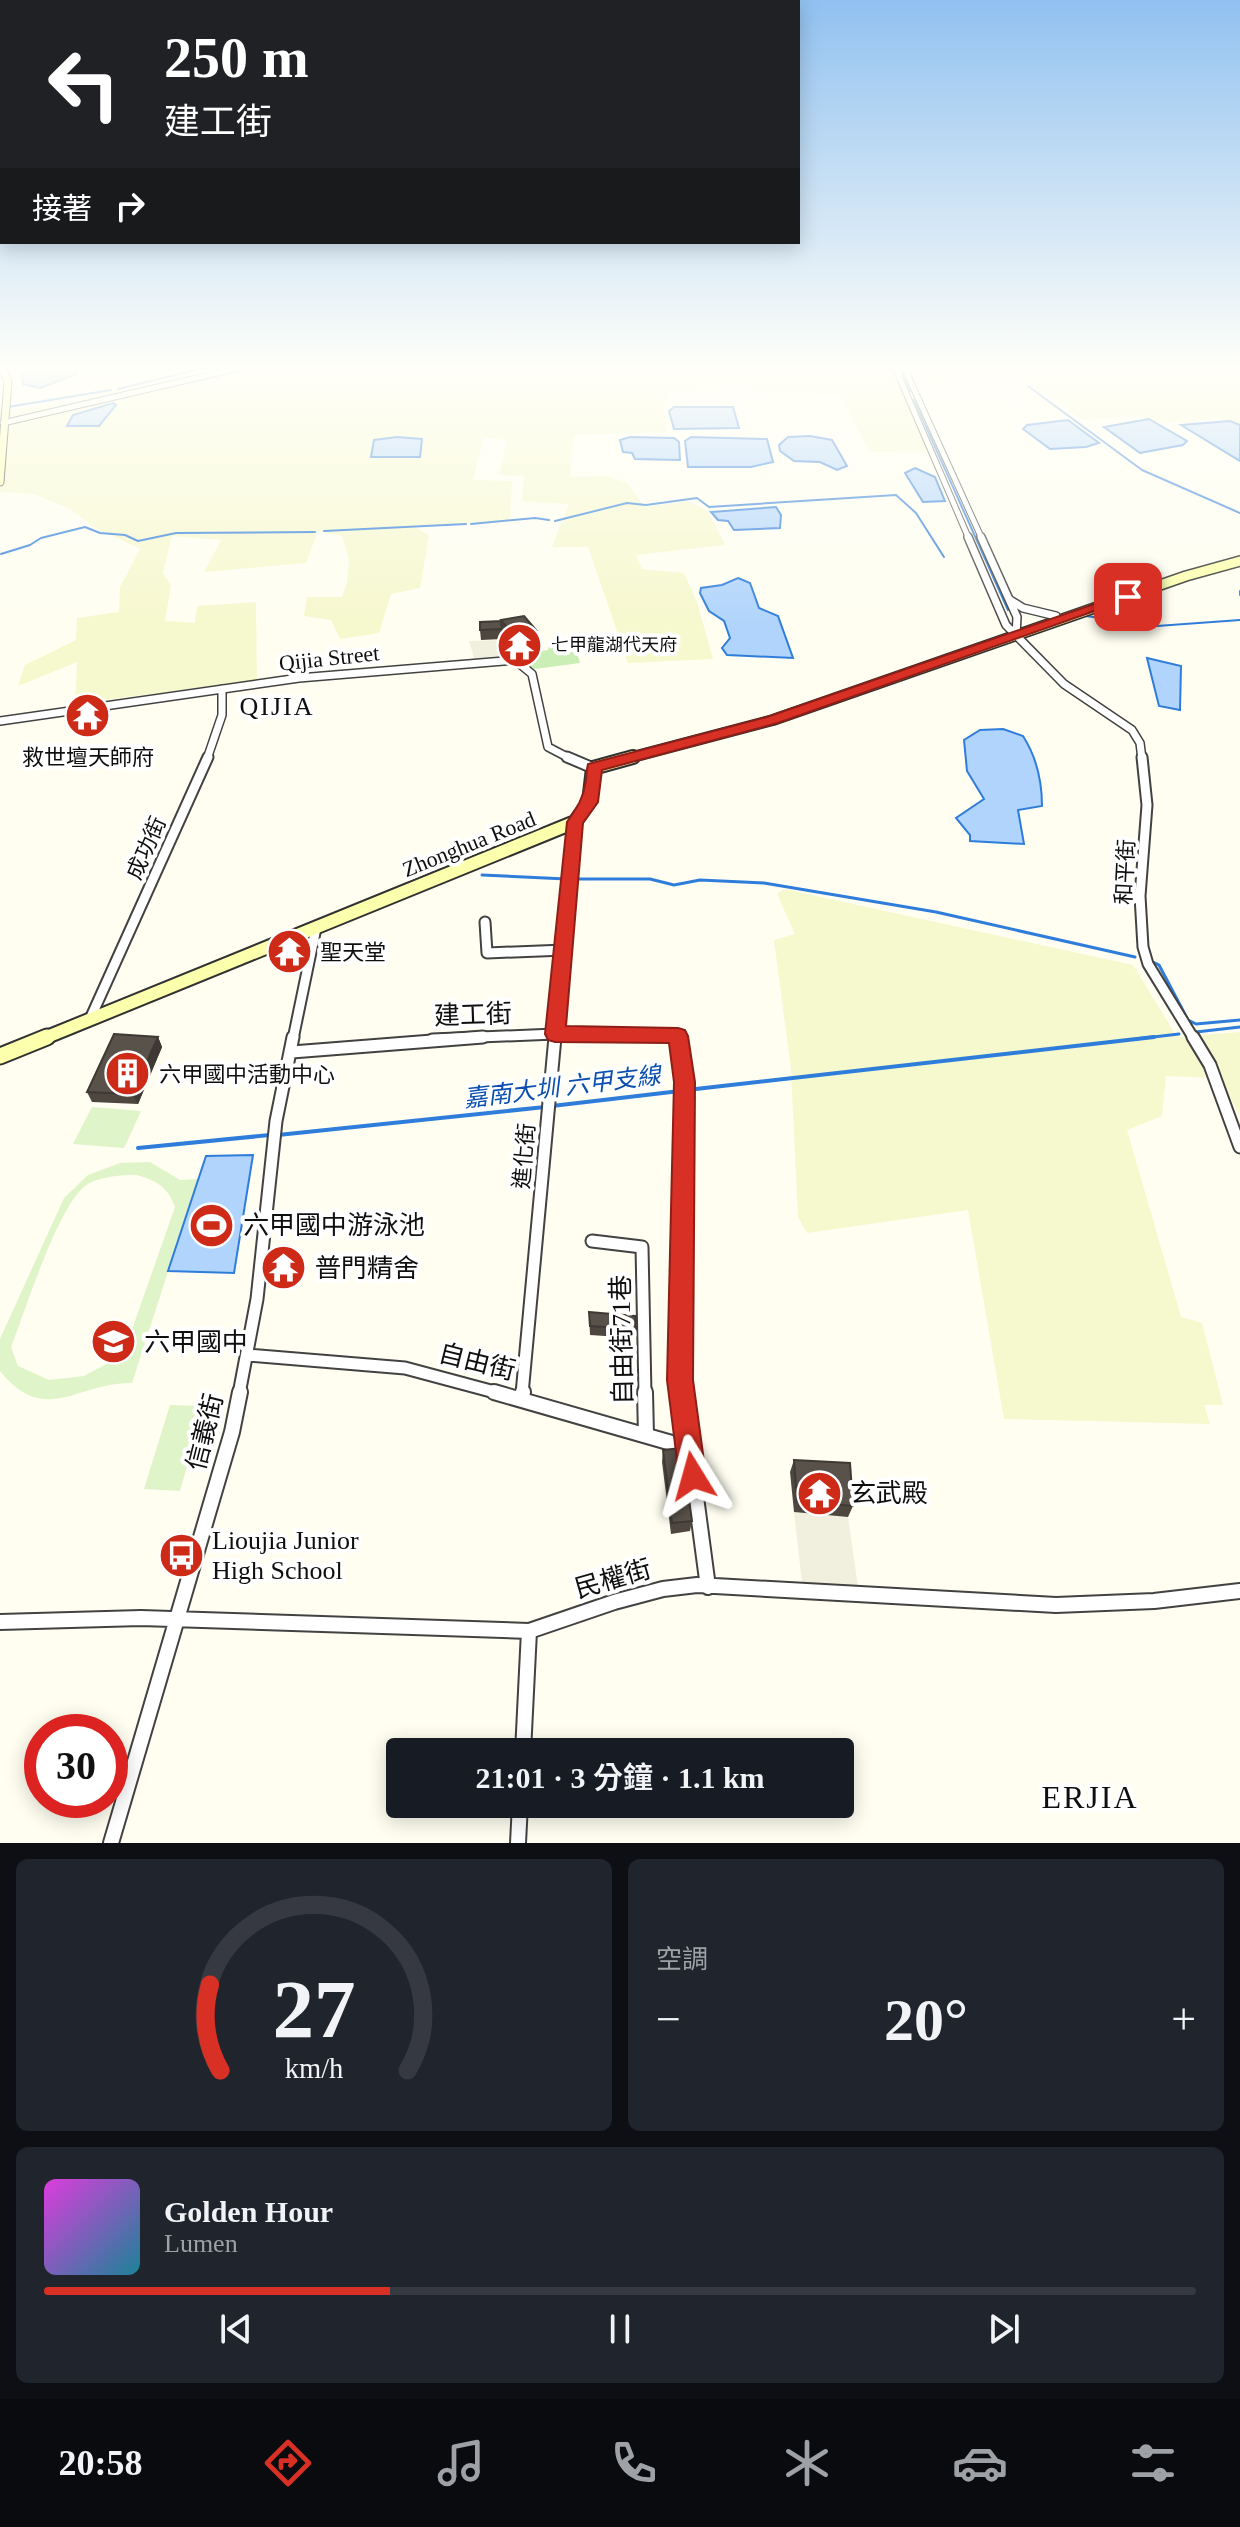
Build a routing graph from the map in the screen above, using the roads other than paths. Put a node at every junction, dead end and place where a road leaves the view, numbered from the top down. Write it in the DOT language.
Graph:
graph roads {
  1 [pos="3,451"];
  2 [pos="931,451"];
  3 [pos="942,451"];
  4 [pos="0,482"];
  5 [pos="1240,554"];
  6 [pos="1240,561"];
  7 [pos="1010,600"];
  8 [pos="1056,616"];
  9 [pos="1016,635"];
  10 [pos="222,689"];
  11 [pos="0,721"];
  12 [pos="593,768"];
  13 [pos="575,822"];
  14 [pos="485,922"];
  15 [pos="316,928"];
  16 [pos="565,950"];
  17 [pos="90,1019"];
  18 [pos="555,1034"];
  19 [pos="292,1052"];
  20 [pos="0,1056"];
  21 [pos="1240,1147"];
  22 [pos="592,1241"];
  23 [pos="248,1355"];
  24 [pos="522,1399"];
  25 [pos="646,1435"];
  26 [pos="689,1448"];
  27 [pos="708,1587"];
  28 [pos="1240,1591"];
  29 [pos="176,1619"];
  30 [pos="0,1622"];
  31 [pos="529,1631"];
  32 [pos="524,1738"];
  33 [pos="519,1818"];
  34 [pos="111,1843"];
  35 [pos="518,1843"];
  1 -- 4 [label="street"];
  2 -- 9 [label="street, 和平街"];
  3 -- 7 [label="street"];
  5 -- 8 [label="street"];
  6 -- 9 [label="street"];
  7 -- 8 [label="street"];
  7 -- 9 [label="street"];
  8 -- 9 [label="street"];
  9 -- 12 [label="street"];
  9 -- 21 [label="street, 和平街"];
  10 -- 11 [label="street, Qijia Street"];
  10 -- 12 [label="street, Qijia Street"];
  10 -- 17 [label="street, 成功街"];
  12 -- 13 [label="street"];
  13 -- 15 [label="street, Zhonghua Road"];
  13 -- 16 [label="street, 進化街"];
  14 -- 16 [label="street"];
  15 -- 17 [label="street, Zhonghua Road"];
  15 -- 19 [label="street, 信義街"];
  16 -- 18 [label="street, 進化街"];
  17 -- 20 [label="street, Zhonghua Road"];
  18 -- 19 [label="street, 建工街"];
  18 -- 24 [label="street, 進化街"];
  18 -- 26 [label="street, 建工街"];
  19 -- 23 [label="street, 信義街"];
  22 -- 25 [label="street, 自由街71巷"];
  23 -- 24 [label="street, 自由街"];
  23 -- 29 [label="street, 信義街"];
  24 -- 25 [label="street, 自由街"];
  25 -- 26 [label="street, 自由街"];
  26 -- 27 [label="street, 建工街"];
  27 -- 28 [label="street, 民權街"];
  27 -- 31 [label="street, 民權街"];
  29 -- 30 [label="street, 民權街"];
  29 -- 31 [label="street, 民權街"];
  29 -- 34 [label="street, 信義街"];
  31 -- 32 [label="street"];
  33 -- 35 [label="street"];
}
